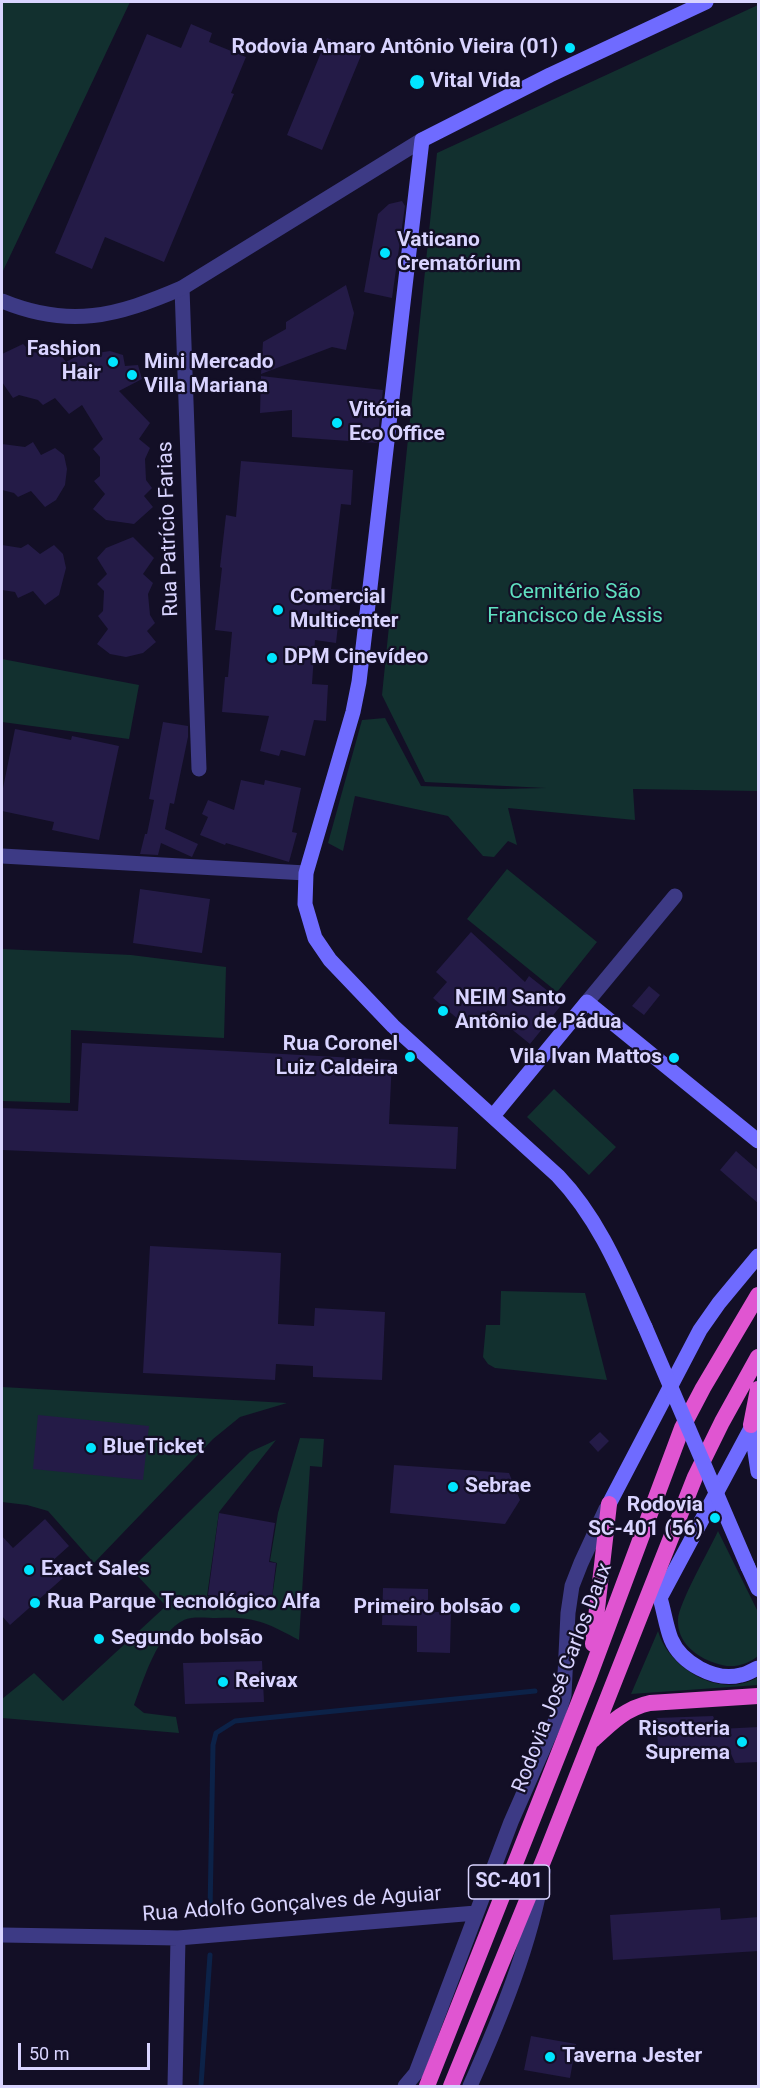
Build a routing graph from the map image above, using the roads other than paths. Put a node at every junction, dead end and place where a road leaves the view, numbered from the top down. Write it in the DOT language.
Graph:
graph roads {
  1 [pos="706,2"];
  2 [pos="422,140"];
  3 [pos="182,288"];
  4 [pos="2,301"];
  5 [pos="199,769"];
  6 [pos="2,856"];
  7 [pos="306,873"];
  8 [pos="675,896"];
  9 [pos="587,1002"];
  10 [pos="493,1116"];
  11 [pos="759,1141"];
  12 [pos="759,1256"];
  13 [pos="759,1295"];
  14 [pos="759,1357"];
  15 [pos="759,1389"];
  16 [pos="755,1419"];
  17 [pos="759,1472"];
  18 [pos="609,1504"];
  19 [pos="759,1589"];
  20 [pos="660,1598"];
  21 [pos="634,1629"];
  22 [pos="759,1668"];
  23 [pos="589,1677"];
  24 [pos="759,1696"];
  25 [pos="588,1745"];
  26 [pos="546,1854"];
  27 [pos="476,1913"];
  28 [pos="2,1935"];
  29 [pos="178,1938"];
  30 [pos="175,2086"];
  31 [pos="405,2086"];
  32 [pos="427,2086"];
  33 [pos="451,2086"];
  34 [pos="470,2086"];
  1 -- 2 [label="main road"];
  2 -- 3 [label="street"];
  2 -- 7 [label="main road"];
  3 -- 4 [label="street"];
  3 -- 5 [label="street, Rua Patrício Farias"];
  6 -- 7 [label="street"];
  7 -- 10 [label="main road"];
  8 -- 9 [label="street"];
  9 -- 10 [label="main road"];
  9 -- 11 [label="main road"];
  10 -- 19 [label="main road, bridge"];
  12 -- 18 [label="main road"];
  13 -- 23 [label="highway, Rodovia José Carlos Daux / SC-401"];
  14 -- 21 [label="highway, SC-401"];
  15 -- 16 [label="highway"];
  16 -- 17 [label="main road"];
  16 -- 20 [label="main road"];
  18 -- 23 [label="highway"];
  18 -- 27 [label="street"];
  20 -- 21 [label="highway"];
  20 -- 22 [label="main road"];
  21 -- 25 [label="highway, SC-401"];
  23 -- 32 [label="highway, Rodovia José Carlos Daux / SC-401"];
  24 -- 25 [label="highway"];
  25 -- 26 [label="highway, SC-401"];
  26 -- 33 [label="highway, SC-401"];
  26 -- 34 [label="street"];
  27 -- 29 [label="street, Rua Adolfo Gonçalves de Aguiar"];
  27 -- 31 [label="street"];
  28 -- 29 [label="street, Rua Adolfo Gonçalves de Aguiar"];
  29 -- 30 [label="street"];
}
